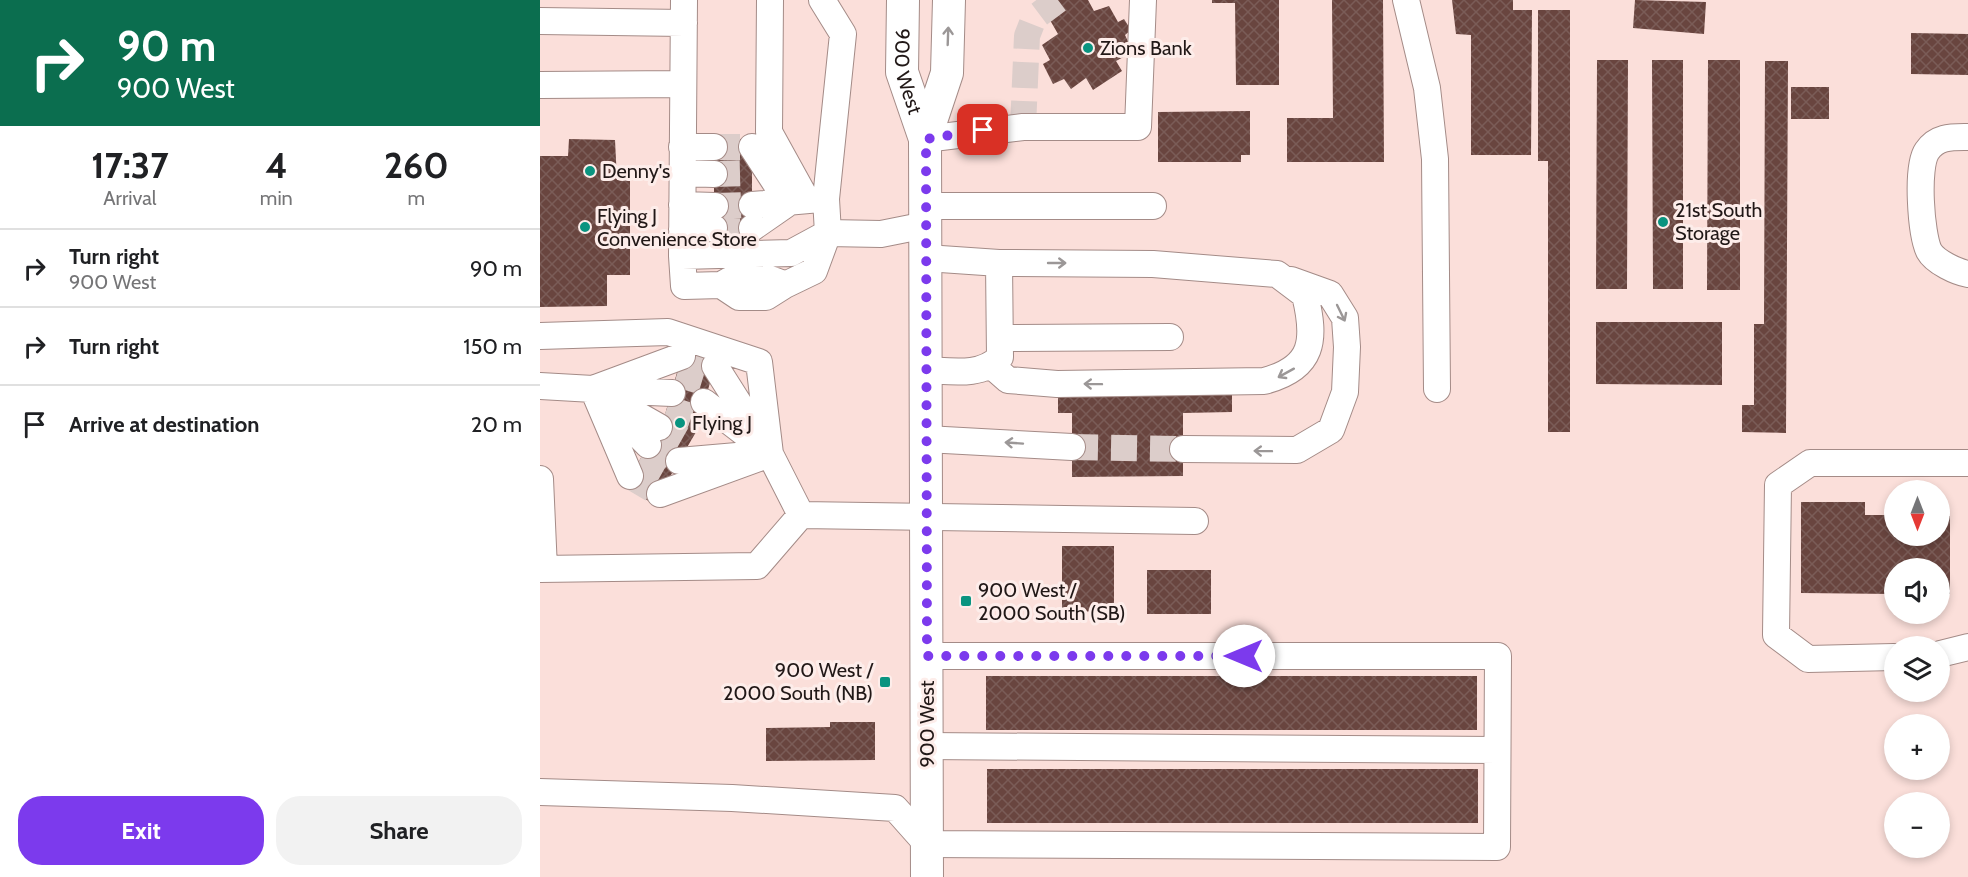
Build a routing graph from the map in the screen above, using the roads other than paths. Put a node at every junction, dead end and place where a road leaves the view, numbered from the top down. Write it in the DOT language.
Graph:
graph roads {
  1 [pos="770,0"];
  2 [pos="822,0"];
  3 [pos="903,0"];
  4 [pos="949,0"];
  5 [pos="1143,0"];
  6 [pos="1406,0"];
  7 [pos="684,11"];
  8 [pos="540,21"];
  9 [pos="682,84"];
  10 [pos="540,85"];
  11 [pos="1968,137"];
  12 [pos="926,139"];
  13 [pos="682,147"];
  14 [pos="714,147"];
  15 [pos="752,147"];
  16 [pos="682,173"];
  17 [pos="752,173"];
  18 [pos="714,174"];
  19 [pos="807,200"];
  20 [pos="1153,206"];
  21 [pos="926,216"];
  22 [pos="682,217"];
  23 [pos="714,217"];
  24 [pos="752,217"];
  25 [pos="828,233"];
  26 [pos="682,256"];
  27 [pos="926,258"];
  28 [pos="999,263"];
  29 [pos="1276,274"];
  30 [pos="1968,274"];
  31 [pos="540,336"];
  32 [pos="1170,337"];
  33 [pos="1000,338"];
  34 [pos="992,366"];
  35 [pos="926,370"];
  36 [pos="540,386"];
  37 [pos="1437,388"];
  38 [pos="593,389"];
  39 [pos="659,418"];
  40 [pos="926,439"];
  41 [pos="1072,447"];
  42 [pos="1183,449"];
  43 [pos="770,453"];
  44 [pos="1968,463"];
  45 [pos="540,479"];
  46 [pos="801,515"];
  47 [pos="927,516"];
  48 [pos="1195,521"];
  49 [pos="542,569"];
  50 [pos="1968,647"];
  51 [pos="1950,652"];
  52 [pos="927,656"];
  53 [pos="1884,657"];
  54 [pos="927,746"];
  55 [pos="1497,750"];
  56 [pos="540,792"];
  57 [pos="927,844"];
  58 [pos="927,877"];
  1 -- 19 [label="lane"];
  2 -- 19 [label="lane"];
  3 -- 12 [label="main road, 900 West"];
  12 -- 4 [label="main road, 900 West, one-way"];
  5 -- 12 [label="lane"];
  6 -- 37 [label="lane"];
  7 -- 8 [label="lane"];
  7 -- 9 [label="lane"];
  9 -- 10 [label="lane"];
  9 -- 13 [label="lane"];
  11 -- 30 [label="lane"];
  12 -- 21 [label="main road, 900 West"];
  13 -- 14 [label="lane"];
  13 -- 16 [label="lane"];
  15 -- 19 [label="lane"];
  16 -- 18 [label="lane"];
  16 -- 22 [label="lane"];
  17 -- 19 [label="lane"];
  19 -- 24 [label="lane"];
  19 -- 25 [label="lane"];
  20 -- 21 [label="lane"];
  21 -- 25 [label="lane"];
  21 -- 27 [label="main road, 900 West"];
  22 -- 23 [label="lane"];
  22 -- 26 [label="lane"];
  25 -- 26 [label="lane"];
  25 -- 26 [label="lane"];
  27 -- 28 [label="lane"];
  27 -- 35 [label="main road, 900 West"];
  28 -- 29 [label="lane, one-way"];
  28 -- 33 [label="lane"];
  29 -- 34 [label="lane, one-way"];
  29 -- 42 [label="lane, one-way"];
  31 -- 43 [label="lane"];
  32 -- 33 [label="lane"];
  33 -- 34 [label="lane"];
  34 -- 35 [label="lane"];
  35 -- 40 [label="main road, 900 West"];
  36 -- 38 [label="lane"];
  38 -- 39 [label="lane"];
  38 -- 39 [label="lane"];
  38 -- 39 [label="lane"];
  38 -- 39 [label="lane"];
  41 -- 40 [label="lane, one-way"];
  40 -- 47 [label="main road, 900 West"];
  43 -- 43 [label="lane"];
  43 -- 43 [label="lane"];
  43 -- 46 [label="lane"];
  44 -- 53 [label="lane"];
  45 -- 49 [label="lane"];
  46 -- 47 [label="lane"];
  46 -- 49 [label="lane"];
  47 -- 48 [label="lane"];
  47 -- 52 [label="main road, 900 West"];
  50 -- 51 [label="lane"];
  52 -- 54 [label="main road, 900 West"];
  52 -- 55 [label="lane"];
  54 -- 55 [label="lane"];
  54 -- 57 [label="main road, 900 West"];
  55 -- 57 [label="lane"];
  56 -- 57 [label="lane"];
  57 -- 58 [label="main road, 900 West"];
}
